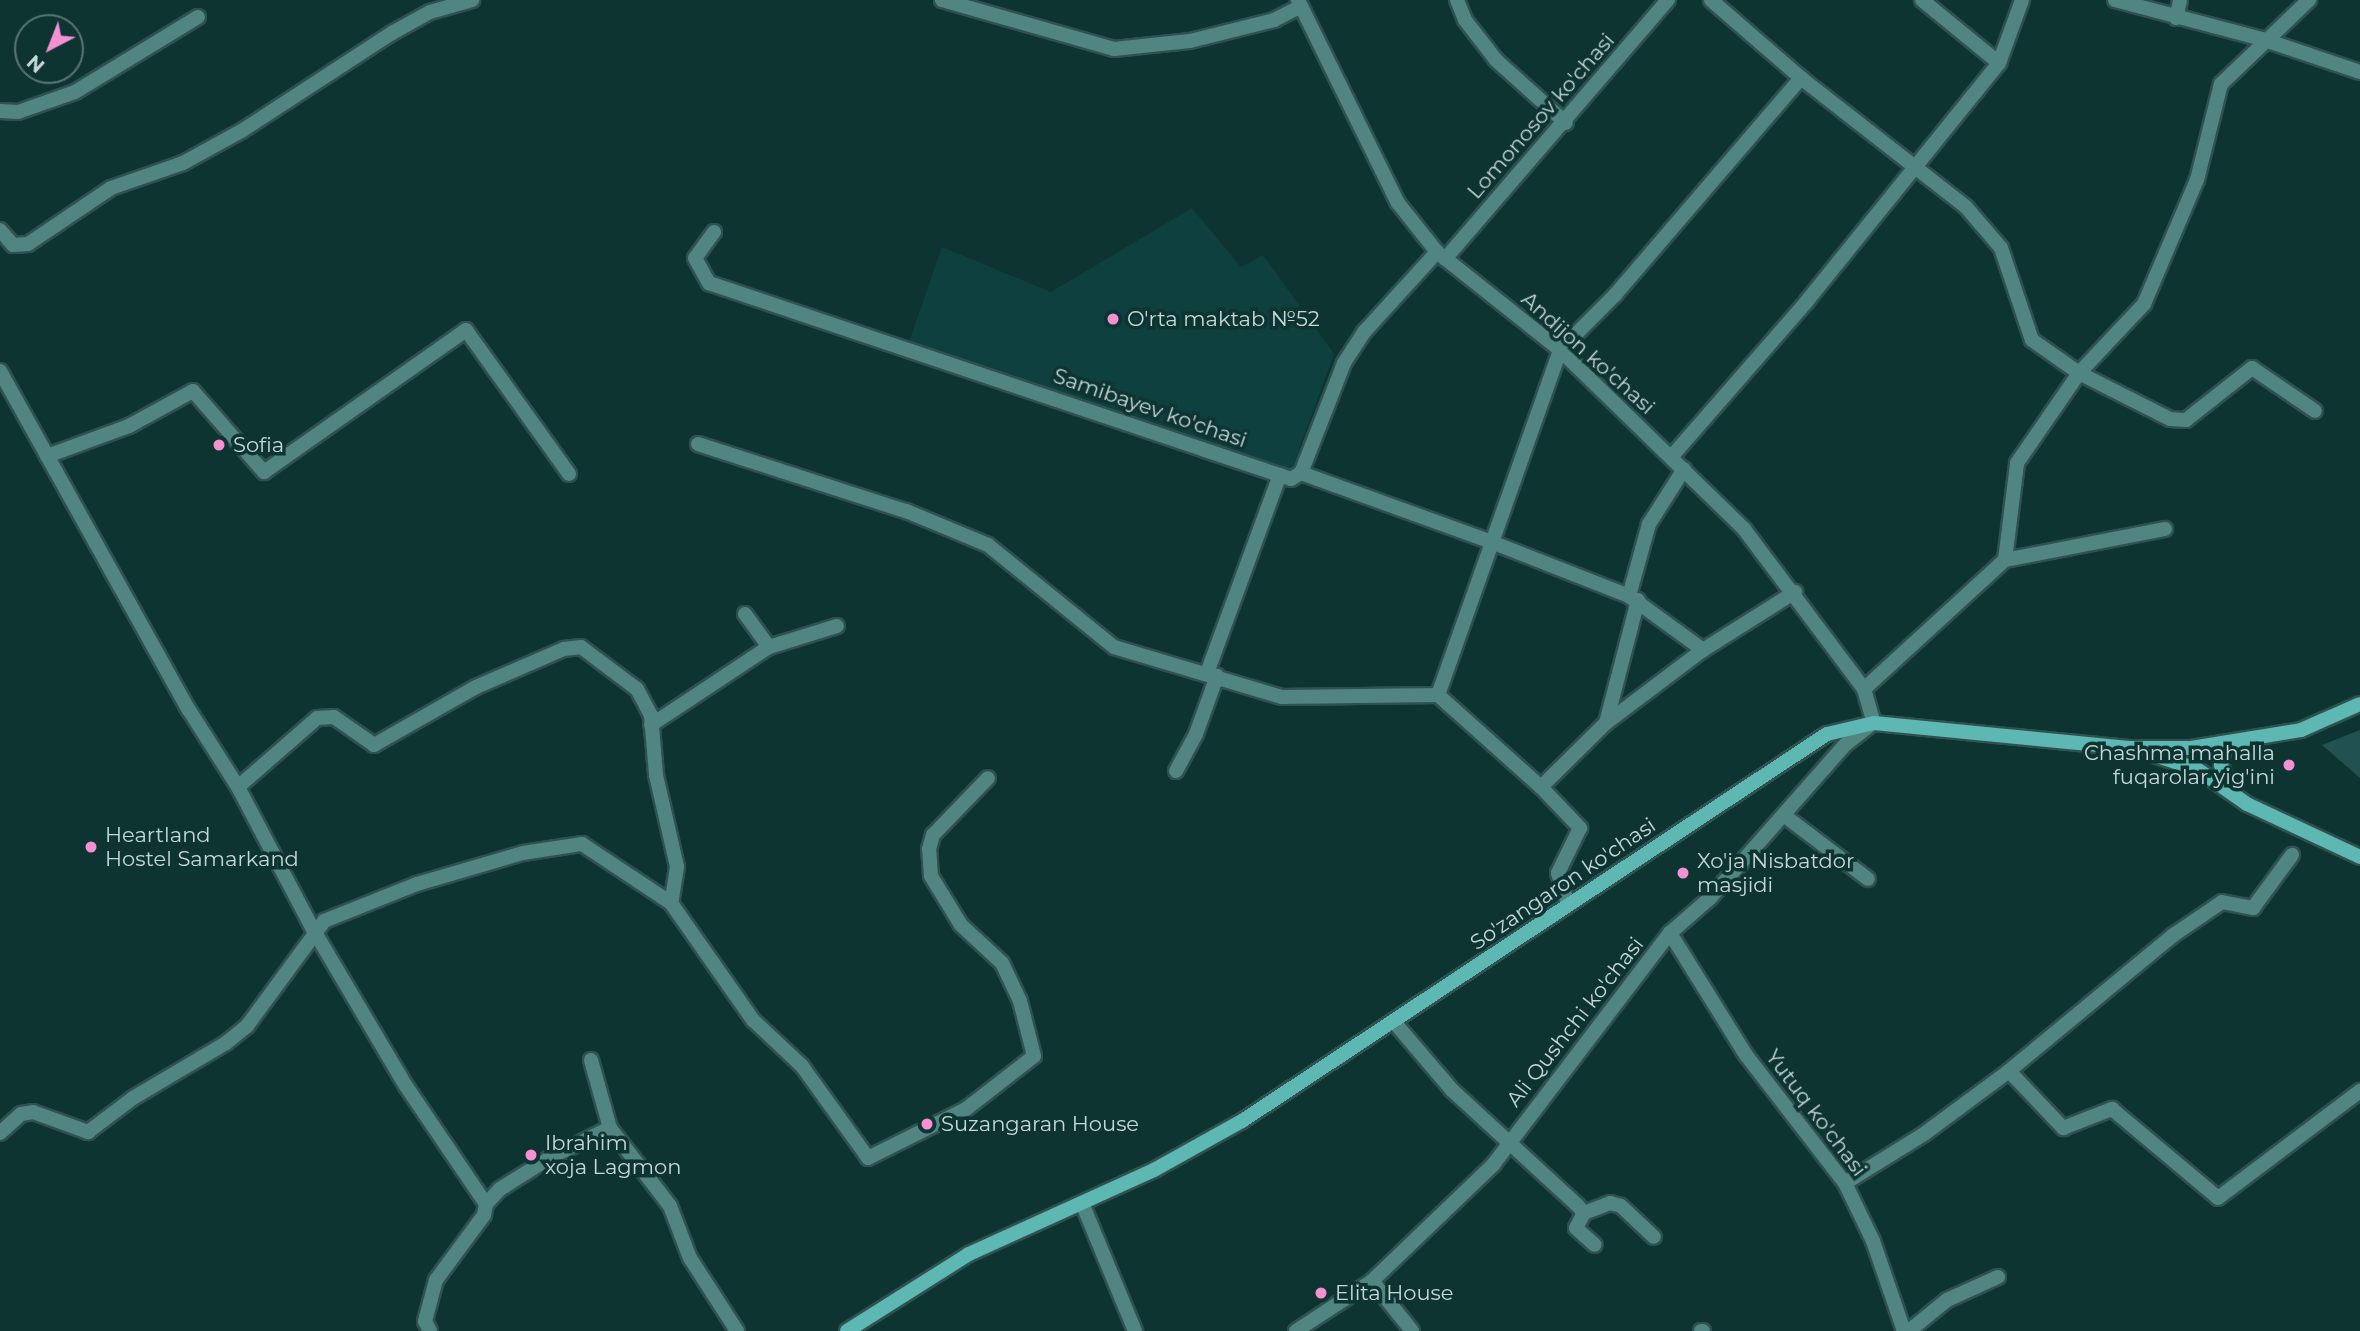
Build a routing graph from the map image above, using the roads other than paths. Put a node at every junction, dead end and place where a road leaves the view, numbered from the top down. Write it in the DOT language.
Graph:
graph roads {
  1 [pos="472,0"];
  2 [pos="942,0"];
  3 [pos="1457,0"];
  4 [pos="1668,0"];
  5 [pos="1712,0"];
  6 [pos="1922,0"];
  7 [pos="2022,0"];
  8 [pos="2115,0"];
  9 [pos="2180,0"];
  10 [pos="2309,0"];
  11 [pos="1299,3"];
  12 [pos="198,17"];
  13 [pos="2176,18"];
  14 [pos="2265,40"];
  15 [pos="1999,63"];
  16 [pos="2360,72"];
  17 [pos="1801,78"];
  18 [pos="0,111"];
  19 [pos="1566,122"];
  20 [pos="1914,167"];
  21 [pos="0,230"];
  22 [pos="714,232"];
  23 [pos="1441,256"];
  24 [pos="1560,350"];
  25 [pos="0,371"];
  26 [pos="2079,373"];
  27 [pos="2315,411"];
  28 [pos="698,444"];
  29 [pos="47,456"];
  30 [pos="1672,456"];
  31 [pos="1684,469"];
  32 [pos="1301,473"];
  33 [pos="569,474"];
  34 [pos="1280,475"];
  35 [pos="2165,528"];
  36 [pos="1494,543"];
  37 [pos="2005,560"];
  38 [pos="1795,592"];
  39 [pos="1633,598"];
  40 [pos="744,614"];
  41 [pos="837,626"];
  42 [pos="769,647"];
  43 [pos="1703,650"];
  44 [pos="1212,674"];
  45 [pos="1864,689"];
  46 [pos="1438,695"];
  47 [pos="2360,704"];
  48 [pos="1606,723"];
  49 [pos="1874,723"];
  50 [pos="651,725"];
  51 [pos="2248,736"];
  52 [pos="2130,748"];
  53 [pos="1176,771"];
  54 [pos="988,778"];
  55 [pos="238,787"];
  56 [pos="1541,787"];
  57 [pos="2247,804"];
  58 [pos="1785,816"];
  59 [pos="2292,855"];
  60 [pos="2360,857"];
  61 [pos="1868,879"];
  62 [pos="671,903"];
  63 [pos="1568,904"];
  64 [pos="313,929"];
  65 [pos="1670,933"];
  66 [pos="1395,1023"];
  67 [pos="591,1059"];
  68 [pos="2009,1072"];
  69 [pos="2360,1091"];
  70 [pos="610,1128"];
  71 [pos="0,1133"];
  72 [pos="1510,1141"];
  73 [pos="1845,1182"];
  74 [pos="1082,1203"];
  75 [pos="486,1204"];
  76 [pos="1584,1213"];
  77 [pos="1654,1237"];
  78 [pos="1595,1245"];
  79 [pos="1998,1277"];
  80 [pos="1372,1281"];
  81 [pos="430,1331"];
  82 [pos="737,1331"];
  83 [pos="847,1331"];
  84 [pos="1135,1331"];
  85 [pos="1297,1331"];
  86 [pos="1412,1331"];
  87 [pos="1907,1331"];
  1 -- 21 [label="street"];
  2 -- 11 [label="street"];
  3 -- 19 [label="street"];
  4 -- 19 [label="street, Lomonosov ko'chasi"];
  5 -- 17 [label="street"];
  6 -- 15 [label="street"];
  7 -- 15 [label="street"];
  8 -- 13 [label="street"];
  9 -- 13 [label="street"];
  10 -- 14 [label="street"];
  11 -- 23 [label="street, Andijon ko'chasi"];
  12 -- 18 [label="street"];
  13 -- 14 [label="street"];
  14 -- 16 [label="street"];
  14 -- 26 [label="street"];
  15 -- 20 [label="street"];
  17 -- 20 [label="street"];
  17 -- 24 [label="street"];
  19 -- 23 [label="street, Lomonosov ko'chasi"];
  20 -- 26 [label="street"];
  20 -- 30 [label="street"];
  22 -- 34 [label="street, Samibayev ko'chasi"];
  23 -- 24 [label="street, Andijon ko'chasi"];
  23 -- 32 [label="street, Lomonosov ko'chasi"];
  24 -- 30 [label="street, Andijon ko'chasi"];
  24 -- 36 [label="street"];
  25 -- 29 [label="street"];
  26 -- 27 [label="street"];
  26 -- 37 [label="street"];
  28 -- 44 [label="street"];
  29 -- 33 [label="street"];
  29 -- 55 [label="street"];
  30 -- 31 [label="street, Andijon ko'chasi"];
  31 -- 38 [label="street, Andijon ko'chasi"];
  31 -- 39 [label="street"];
  32 -- 34 [label="street, Samibayev ko'chasi"];
  32 -- 36 [label="street, Samibayev ko'chasi"];
  34 -- 44 [label="street"];
  35 -- 37 [label="street"];
  36 -- 39 [label="street, Samibayev ko'chasi"];
  36 -- 46 [label="street"];
  37 -- 45 [label="street"];
  38 -- 43 [label="street"];
  38 -- 45 [label="street, Andijon ko'chasi"];
  39 -- 43 [label="street, Samibayev ko'chasi"];
  39 -- 48 [label="street"];
  40 -- 42 [label="street"];
  41 -- 42 [label="street"];
  42 -- 50 [label="street"];
  43 -- 48 [label="street"];
  44 -- 46 [label="street"];
  44 -- 53 [label="street"];
  45 -- 49 [label="street, Andijon ko'chasi"];
  46 -- 56 [label="street"];
  47 -- 51 [label="main road, So'zangaron ko'chasi"];
  48 -- 56 [label="street"];
  49 -- 52 [label="main road, So'zangaron ko'chasi"];
  49 -- 58 [label="street, Ali Qushchi ko'chasi"];
  49 -- 63 [label="main road, So'zangaron ko'chasi"];
  50 -- 55 [label="street"];
  50 -- 62 [label="street"];
  51 -- 52 [label="main road, So'zangaron ko'chasi"];
  51 -- 57 [label="main road"];
  52 -- 57 [label="main road"];
  54 -- 62 [label="street"];
  55 -- 64 [label="street"];
  56 -- 63 [label="street"];
  57 -- 60 [label="main road"];
  58 -- 61 [label="street"];
  58 -- 65 [label="street, Ali Qushchi ko'chasi"];
  59 -- 68 [label="street"];
  62 -- 64 [label="street"];
  63 -- 66 [label="main road, So'zangaron ko'chasi"];
  64 -- 71 [label="street"];
  64 -- 75 [label="street"];
  65 -- 72 [label="street, Ali Qushchi ko'chasi"];
  65 -- 73 [label="street, Yutuq ko'chasi"];
  66 -- 72 [label="street"];
  66 -- 74 [label="main road, So'zangaron ko'chasi"];
  67 -- 70 [label="street"];
  68 -- 69 [label="street"];
  68 -- 73 [label="street"];
  70 -- 75 [label="street"];
  70 -- 82 [label="street"];
  72 -- 76 [label="street"];
  72 -- 80 [label="street, Ali Qushchi ko'chasi"];
  73 -- 87 [label="street, Yutuq ko'chasi"];
  74 -- 83 [label="main road, So'zangaron ko'chasi"];
  74 -- 84 [label="street"];
  75 -- 81 [label="street"];
  76 -- 77 [label="street"];
  76 -- 78 [label="street"];
  79 -- 87 [label="street"];
  80 -- 85 [label="street, Ali Qushchi ko'chasi"];
  80 -- 86 [label="street"];
}
